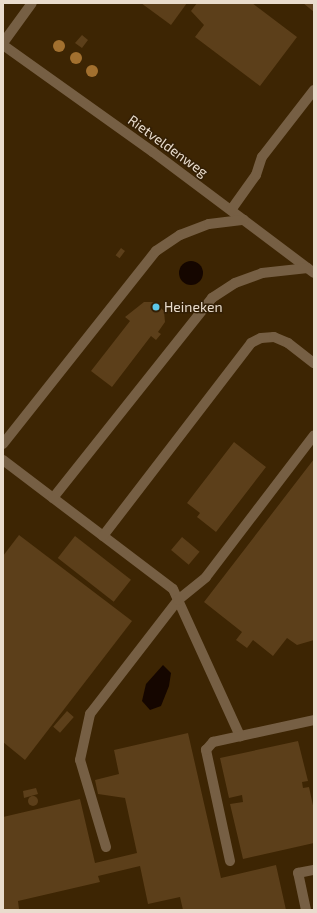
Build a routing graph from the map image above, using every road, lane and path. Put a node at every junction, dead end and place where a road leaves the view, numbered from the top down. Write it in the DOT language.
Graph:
graph roads {
  1 [pos="32,3"];
  2 [pos="3,44"];
  3 [pos="314,90"];
  4 [pos="231,210"];
  5 [pos="244,220"];
  6 [pos="311,270"];
  7 [pos="314,363"];
  8 [pos="314,435"];
  9 [pos="3,444"];
  10 [pos="3,460"];
  11 [pos="52,498"];
  12 [pos="103,536"];
  13 [pos="178,600"];
  14 [pos="314,720"];
  15 [pos="240,736"];
  16 [pos="106,847"];
  17 [pos="230,861"];
  18 [pos="314,870"];
  19 [pos="306,910"];
  1 -- 2 [label="street"];
  2 -- 4 [label="street, Rietveldenweg"];
  3 -- 4 [label="street"];
  4 -- 5 [label="street, Rietveldenweg"];
  5 -- 6 [label="street, Rietveldenweg"];
  5 -- 9 [label="street"];
  6 -- 11 [label="street"];
  7 -- 12 [label="street"];
  8 -- 13 [label="street"];
  10 -- 11 [label="street"];
  11 -- 12 [label="street"];
  12 -- 13 [label="street"];
  13 -- 15 [label="street"];
  13 -- 16 [label="street"];
  14 -- 15 [label="street"];
  15 -- 17 [label="street"];
  18 -- 19 [label="street"];
}
